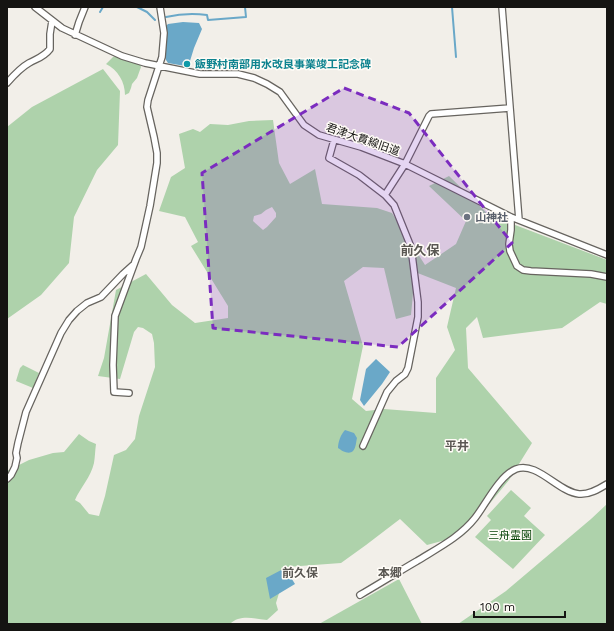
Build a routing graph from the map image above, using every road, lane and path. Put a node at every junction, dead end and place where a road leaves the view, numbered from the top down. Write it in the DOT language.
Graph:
graph roads {
  1 [pos="37,7"];
  2 [pos="85,7"];
  3 [pos="160,7"];
  4 [pos="502,7"];
  5 [pos="52,21"];
  6 [pos="75,35"];
  7 [pos="160,66"];
  8 [pos="7,83"];
  9 [pos="510,108"];
  10 [pos="334,140"];
  11 [pos="405,164"];
  12 [pos="385,194"];
  13 [pos="511,217"];
  14 [pos="519,220"];
  15 [pos="607,255"];
  16 [pos="133,265"];
  17 [pos="607,277"];
  18 [pos="129,393"];
  19 [pos="363,446"];
  20 [pos="7,479"];
  21 [pos="607,484"];
  22 [pos="360,595"];
  1 -- 5 [label="street, 君津大貫線旧道"];
  2 -- 6 [label="street"];
  3 -- 7 [label="street"];
  4 -- 9 [label="street"];
  5 -- 6 [label="street, 君津大貫線旧道"];
  5 -- 8 [label="street"];
  6 -- 7 [label="street, 君津大貫線旧道"];
  7 -- 10 [label="street, 君津大貫線旧道"];
  7 -- 16 [label="street"];
  9 -- 11 [label="street"];
  9 -- 14 [label="street"];
  10 -- 11 [label="street, 君津大貫線旧道"];
  10 -- 12 [label="street"];
  11 -- 12 [label="street"];
  11 -- 13 [label="street, 君津大貫線旧道"];
  12 -- 19 [label="street"];
  13 -- 14 [label="street, 君津大貫線旧道"];
  13 -- 17 [label="street"];
  14 -- 15 [label="street, 君津大貫線旧道"];
  16 -- 18 [label="street"];
  16 -- 20 [label="street"];
  21 -- 22 [label="street"];
}
